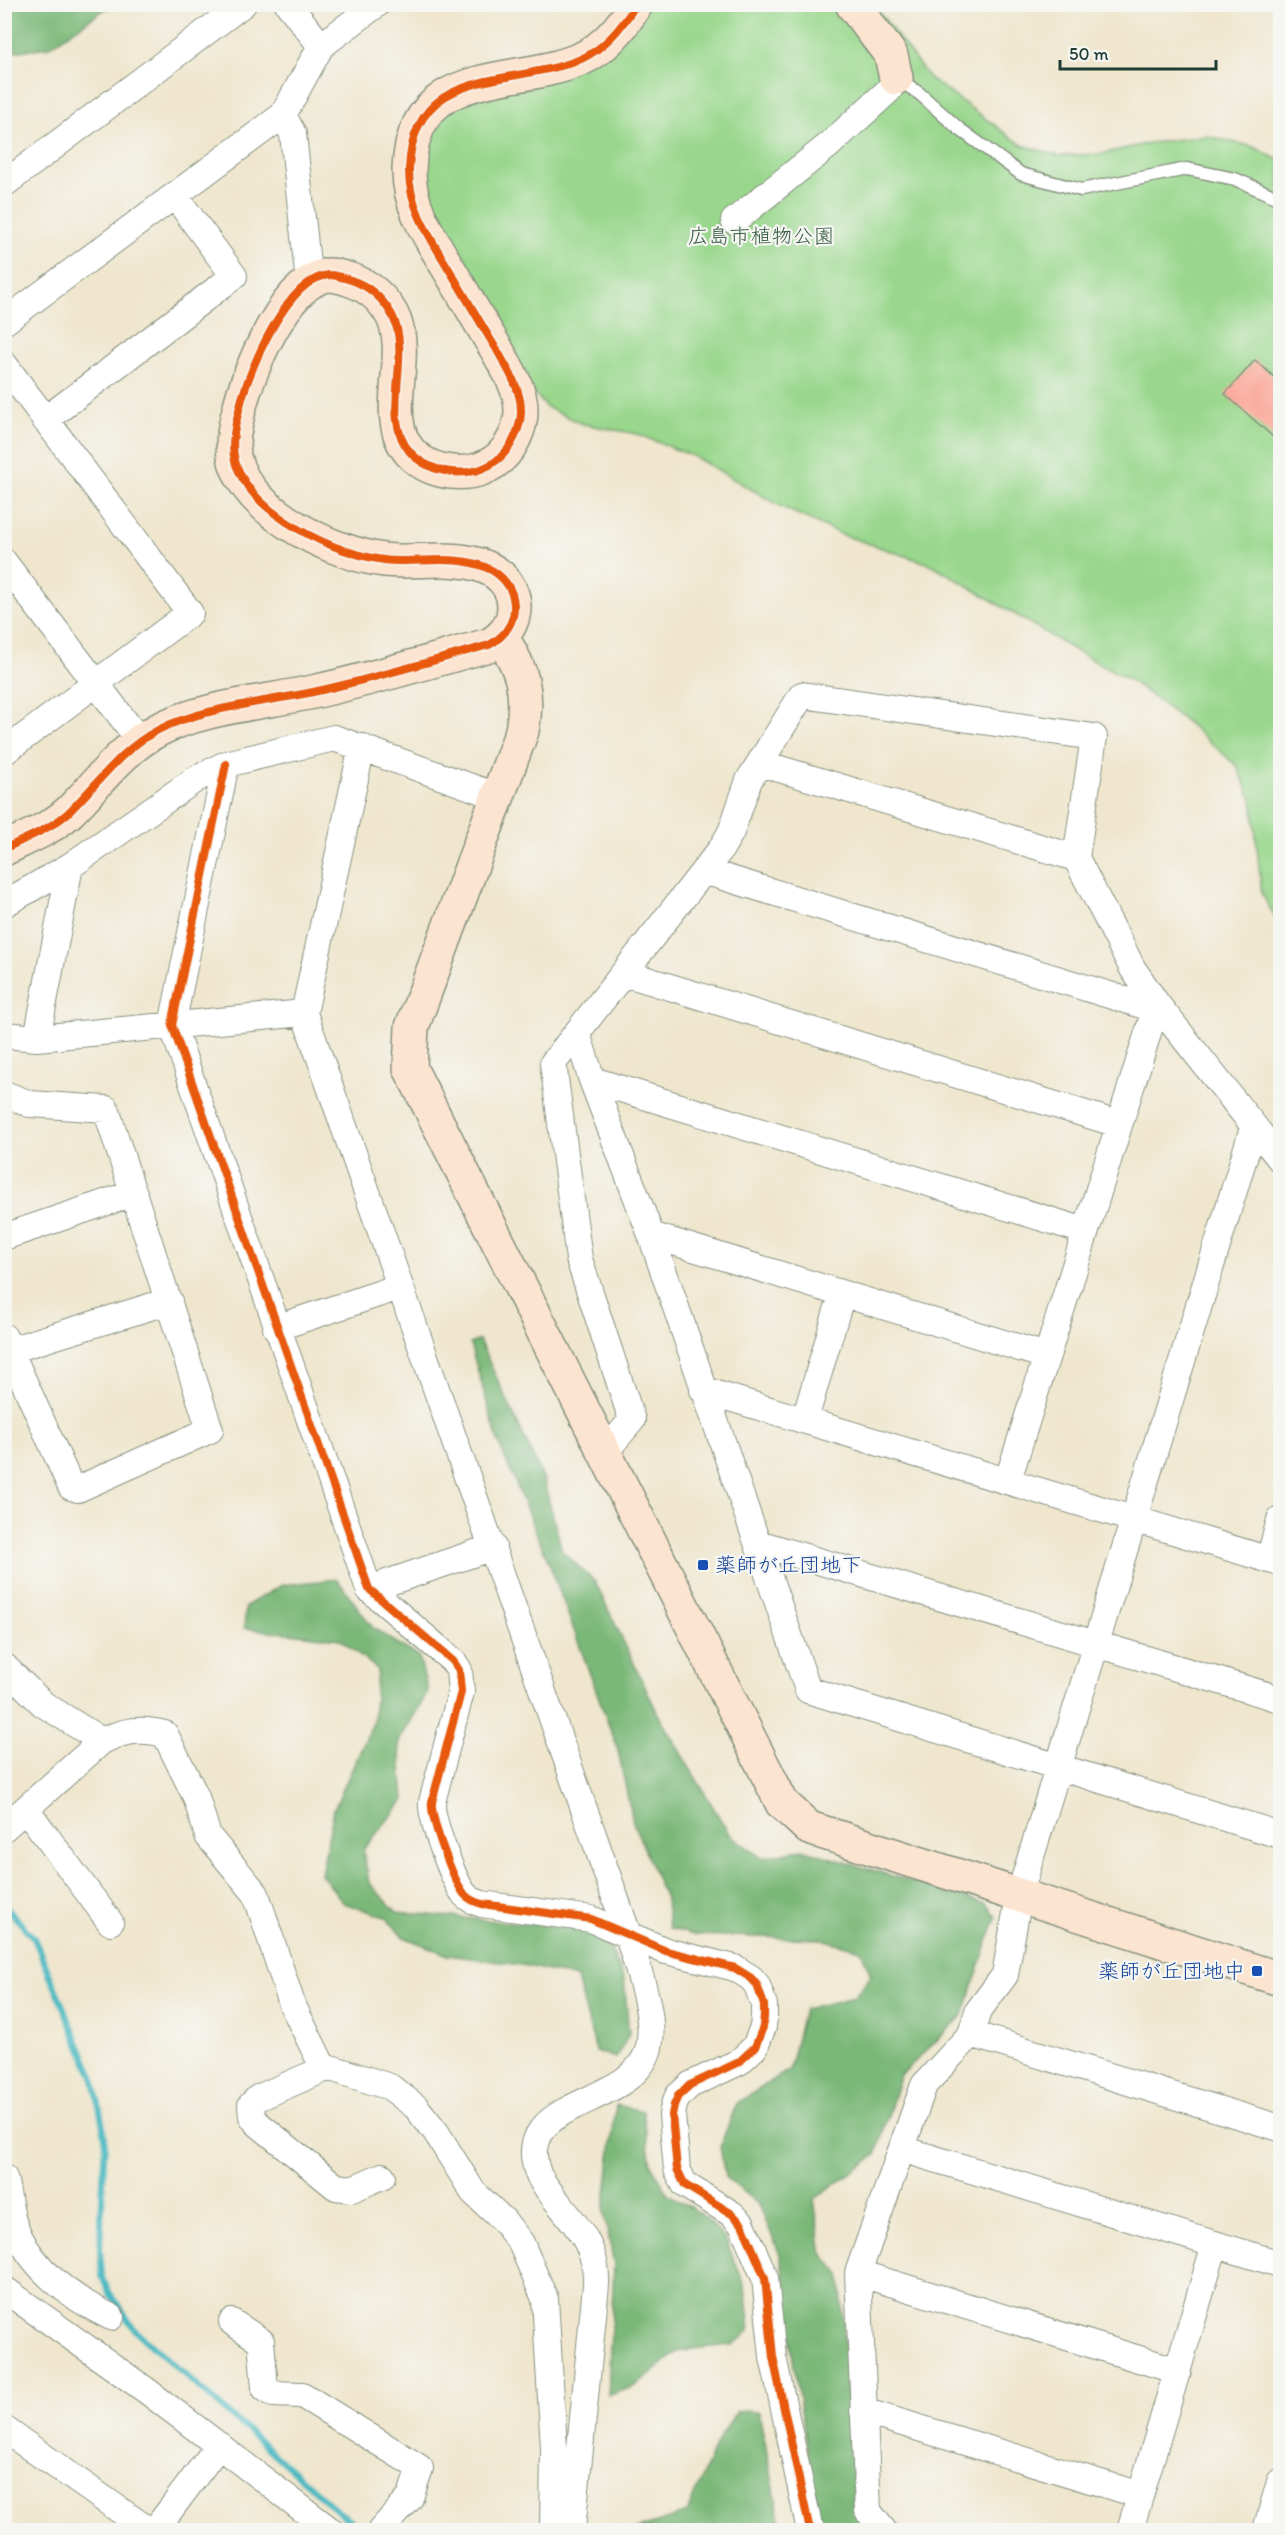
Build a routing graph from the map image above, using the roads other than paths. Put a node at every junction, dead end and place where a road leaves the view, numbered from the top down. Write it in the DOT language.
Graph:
graph roads {
  1 [pos="243,4"];
  2 [pos="288,4"];
  3 [pos="377,4"];
  4 [pos="636,4"];
  5 [pos="852,4"];
  6 [pos="321,46"];
  7 [pos="896,78"];
  8 [pos="283,115"];
  9 [pos="4,184"];
  10 [pos="175,196"];
  11 [pos="1281,199"];
  12 [pos="734,221"];
  13 [pos="309,282"];
  14 [pos="4,322"];
  15 [pos="4,364"];
  16 [pos="45,420"];
  17 [pos="4,562"];
  18 [pos="502,638"];
  19 [pos="96,684"];
  20 [pos="139,740"];
  21 [pos="362,747"];
  22 [pos="4,752"];
  23 [pos="226,764"];
  24 [pos="760,764"];
  25 [pos="499,797"];
  26 [pos="4,849"];
  27 [pos="1076,858"];
  28 [pos="70,866"];
  29 [pos="704,871"];
  30 [pos="4,904"];
  31 [pos="624,974"];
  32 [pos="1156,1007"];
  33 [pos="304,1013"];
  34 [pos="172,1025"];
  35 [pos="577,1033"];
  36 [pos="4,1035"];
  37 [pos="37,1038"];
  38 [pos="592,1080"];
  39 [pos="4,1094"];
  40 [pos="1118,1125"];
  41 [pos="1253,1128"];
  42 [pos="1281,1159"];
  43 [pos="134,1193"];
  44 [pos="1085,1231"];
  45 [pos="651,1235"];
  46 [pos="4,1237"];
  47 [pos="399,1287"];
  48 [pos="842,1294"];
  49 [pos="169,1301"];
  50 [pos="276,1328"];
  51 [pos="7,1343"];
  52 [pos="1046,1356"];
  53 [pos="703,1389"];
  54 [pos="805,1419"];
  55 [pos="604,1453"];
  56 [pos="1008,1480"];
  57 [pos="1134,1518"];
  58 [pos="1281,1520"];
  59 [pos="758,1543"];
  60 [pos="493,1547"];
  61 [pos="1275,1562"];
  62 [pos="369,1589"];
  63 [pos="1097,1644"];
  64 [pos="4,1666"];
  65 [pos="1281,1699"];
  66 [pos="102,1741"];
  67 [pos="1058,1767"];
  68 [pos="26,1809"];
  69 [pos="4,1828"];
  70 [pos="1281,1835"];
  71 [pos="1019,1896"];
  72 [pos="110,1922"];
  73 [pos="628,1934"];
  74 [pos="1281,1979"];
  75 [pos="971,2034"];
  76 [pos="324,2069"];
  77 [pos="1281,2128"];
  78 [pos="902,2149"];
  79 [pos="382,2176"];
  80 [pos="4,2178"];
  81 [pos="1215,2244"];
  82 [pos="1281,2264"];
  83 [pos="858,2273"];
  84 [pos="4,2289"];
  85 [pos="111,2317"];
  86 [pos="232,2322"];
  87 [pos="1178,2370"];
  88 [pos="863,2411"];
  89 [pos="4,2429"];
  90 [pos="219,2445"];
  91 [pos="1281,2482"];
  92 [pos="1140,2495"];
  93 [pos="382,2529"];
  94 [pos="148,2530"];
  95 [pos="155,2530"];
  96 [pos="330,2530"];
  97 [pos="553,2530"];
  98 [pos="572,2530"];
  99 [pos="813,2530"];
  100 [pos="883,2530"];
  101 [pos="1130,2530"];
  102 [pos="1266,2530"];
  1 -- 9 [label="street"];
  2 -- 6 [label="street"];
  3 -- 6 [label="street"];
  4 -- 13 [label="street"];
  5 -- 7 [label="street"];
  6 -- 8 [label="street"];
  7 -- 11 [label="lane"];
  7 -- 12 [label="street"];
  8 -- 10 [label="street"];
  8 -- 13 [label="street"];
  10 -- 14 [label="street"];
  10 -- 16 [label="street"];
  13 -- 18 [label="street"];
  15 -- 16 [label="street"];
  16 -- 19 [label="street"];
  17 -- 19 [label="street"];
  18 -- 20 [label="street"];
  18 -- 25 [label="street"];
  19 -- 20 [label="street"];
  19 -- 22 [label="street"];
  20 -- 26 [label="street"];
  21 -- 23 [label="street"];
  21 -- 25 [label="street"];
  21 -- 33 [label="street"];
  23 -- 28 [label="street"];
  23 -- 34 [label="street"];
  24 -- 27 [label="street"];
  24 -- 27 [label="street"];
  24 -- 29 [label="street"];
  25 -- 55 [label="street"];
  27 -- 32 [label="street"];
  28 -- 30 [label="street"];
  28 -- 37 [label="street"];
  29 -- 31 [label="street"];
  29 -- 32 [label="street"];
  31 -- 35 [label="street"];
  31 -- 40 [label="street"];
  32 -- 40 [label="street"];
  32 -- 41 [label="street"];
  33 -- 34 [label="street"];
  33 -- 47 [label="street"];
  34 -- 37 [label="street"];
  34 -- 50 [label="street"];
  35 -- 38 [label="street"];
  35 -- 55 [label="street"];
  36 -- 37 [label="street"];
  38 -- 44 [label="street"];
  38 -- 45 [label="street"];
  39 -- 43 [label="street"];
  40 -- 44 [label="street"];
  41 -- 42 [label="street"];
  41 -- 57 [label="street"];
  43 -- 46 [label="street"];
  43 -- 49 [label="street"];
  44 -- 52 [label="street"];
  45 -- 48 [label="street"];
  45 -- 53 [label="street"];
  47 -- 50 [label="street"];
  47 -- 60 [label="street"];
  48 -- 52 [label="street"];
  48 -- 54 [label="street"];
  49 -- 51 [label="street"];
  49 -- 51 [label="street"];
  50 -- 62 [label="street"];
  52 -- 56 [label="street"];
  53 -- 54 [label="street"];
  53 -- 59 [label="street"];
  54 -- 56 [label="street"];
  55 -- 71 [label="street"];
  56 -- 57 [label="street"];
  57 -- 61 [label="street"];
  57 -- 63 [label="street"];
  58 -- 61 [label="street"];
  59 -- 63 [label="street"];
  59 -- 67 [label="street"];
  60 -- 62 [label="street"];
  60 -- 73 [label="street"];
  62 -- 73 [label="street"];
  63 -- 65 [label="street"];
  63 -- 67 [label="street"];
  64 -- 66 [label="street"];
  66 -- 68 [label="street"];
  66 -- 76 [label="street"];
  67 -- 70 [label="street"];
  67 -- 71 [label="street"];
  68 -- 69 [label="street"];
  68 -- 72 [label="street"];
  71 -- 74 [label="street"];
  71 -- 75 [label="street"];
  73 -- 98 [label="street"];
  73 -- 99 [label="street"];
  75 -- 77 [label="street"];
  75 -- 78 [label="street"];
  76 -- 79 [label="street"];
  76 -- 97 [label="street"];
  78 -- 81 [label="street"];
  78 -- 83 [label="street"];
  80 -- 85 [label="street"];
  81 -- 82 [label="street"];
  81 -- 87 [label="street"];
  83 -- 87 [label="street"];
  83 -- 88 [label="street"];
  84 -- 90 [label="street"];
  86 -- 93 [label="street"];
  87 -- 92 [label="street"];
  88 -- 92 [label="street"];
  88 -- 100 [label="street"];
  89 -- 94 [label="street"];
  90 -- 95 [label="street"];
  90 -- 96 [label="street"];
  91 -- 102 [label="street"];
  92 -- 101 [label="street"];
}
